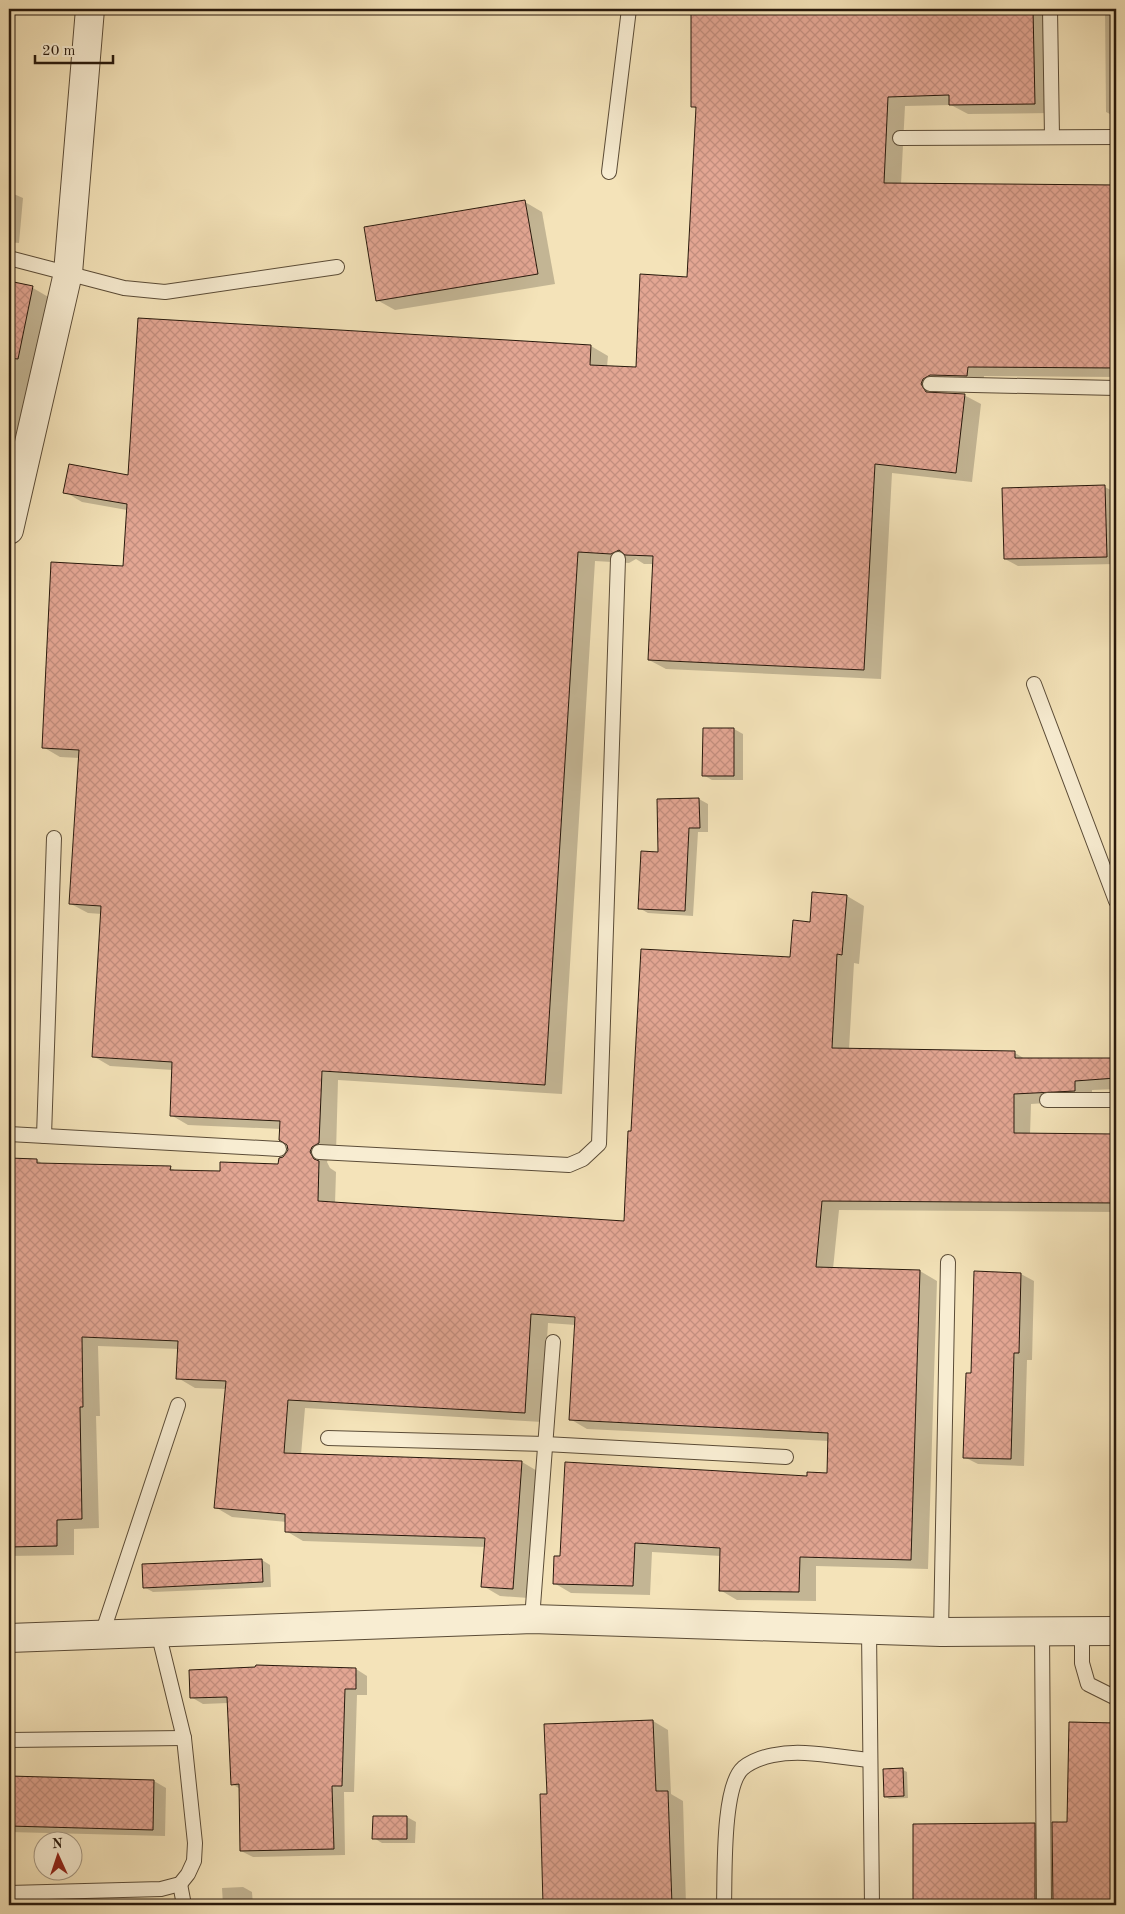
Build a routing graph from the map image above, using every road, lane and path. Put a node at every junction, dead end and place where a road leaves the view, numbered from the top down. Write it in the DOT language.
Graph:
graph roads {
  1 [pos="90,9"];
  2 [pos="629,9"];
  3 [pos="1050,9"];
  4 [pos="1052,137"];
  5 [pos="1116,137"];
  6 [pos="900,138"];
  7 [pos="609,172"];
  8 [pos="9,258"];
  9 [pos="337,268"];
  10 [pos="68,272"];
  11 [pos="930,384"];
  12 [pos="1116,388"];
  13 [pos="17,460"];
  14 [pos="9,530"];
  15 [pos="618,559"];
  16 [pos="1034,684"];
  17 [pos="54,838"];
  18 [pos="1116,901"];
  19 [pos="1047,1100"];
  20 [pos="1116,1100"];
  21 [pos="9,1134"];
  22 [pos="44,1136"];
  23 [pos="279,1150"];
  24 [pos="319,1152"];
  25 [pos="948,1262"];
  26 [pos="553,1342"];
  27 [pos="178,1405"];
  28 [pos="328,1438"];
  29 [pos="545,1444"];
  30 [pos="786,1457"];
  31 [pos="532,1619"];
  32 [pos="869,1630"];
  33 [pos="1042,1631"];
  34 [pos="1082,1631"];
  35 [pos="1116,1631"];
  36 [pos="158,1632"];
  37 [pos="941,1632"];
  38 [pos="102,1634"];
  39 [pos="9,1638"];
  40 [pos="1116,1698"];
  41 [pos="184,1738"];
  42 [pos="9,1740"];
  43 [pos="869,1760"];
  44 [pos="180,1884"];
  45 [pos="9,1893"];
  46 [pos="184,1905"];
  47 [pos="724,1905"];
  48 [pos="872,1905"];
  49 [pos="1044,1905"];
  1 -- 10 [label="street"];
  2 -- 7 [label="lane"];
  3 -- 4 [label="lane"];
  4 -- 5 [label="lane"];
  4 -- 6 [label="lane"];
  8 -- 10 [label="lane"];
  9 -- 10 [label="lane"];
  10 -- 13 [label="street"];
  11 -- 12 [label="lane"];
  13 -- 14 [label="street"];
  15 -- 24 [label="lane"];
  16 -- 18 [label="lane"];
  17 -- 22 [label="lane"];
  19 -- 20 [label="lane"];
  21 -- 22 [label="lane"];
  22 -- 23 [label="lane"];
  25 -- 37 [label="lane"];
  26 -- 29 [label="lane"];
  27 -- 38 [label="lane"];
  28 -- 29 [label="lane"];
  29 -- 30 [label="lane"];
  29 -- 31 [label="lane"];
  31 -- 32 [label="street"];
  31 -- 36 [label="street"];
  32 -- 37 [label="street"];
  32 -- 43 [label="lane"];
  33 -- 34 [label="street"];
  33 -- 37 [label="street"];
  33 -- 49 [label="lane"];
  34 -- 35 [label="street"];
  34 -- 40 [label="lane"];
  36 -- 38 [label="street"];
  36 -- 41 [label="lane"];
  38 -- 39 [label="street"];
  41 -- 42 [label="lane"];
  41 -- 44 [label="lane"];
  43 -- 47 [label="lane"];
  43 -- 48 [label="lane"];
  44 -- 45 [label="lane"];
  44 -- 46 [label="lane"];
}
